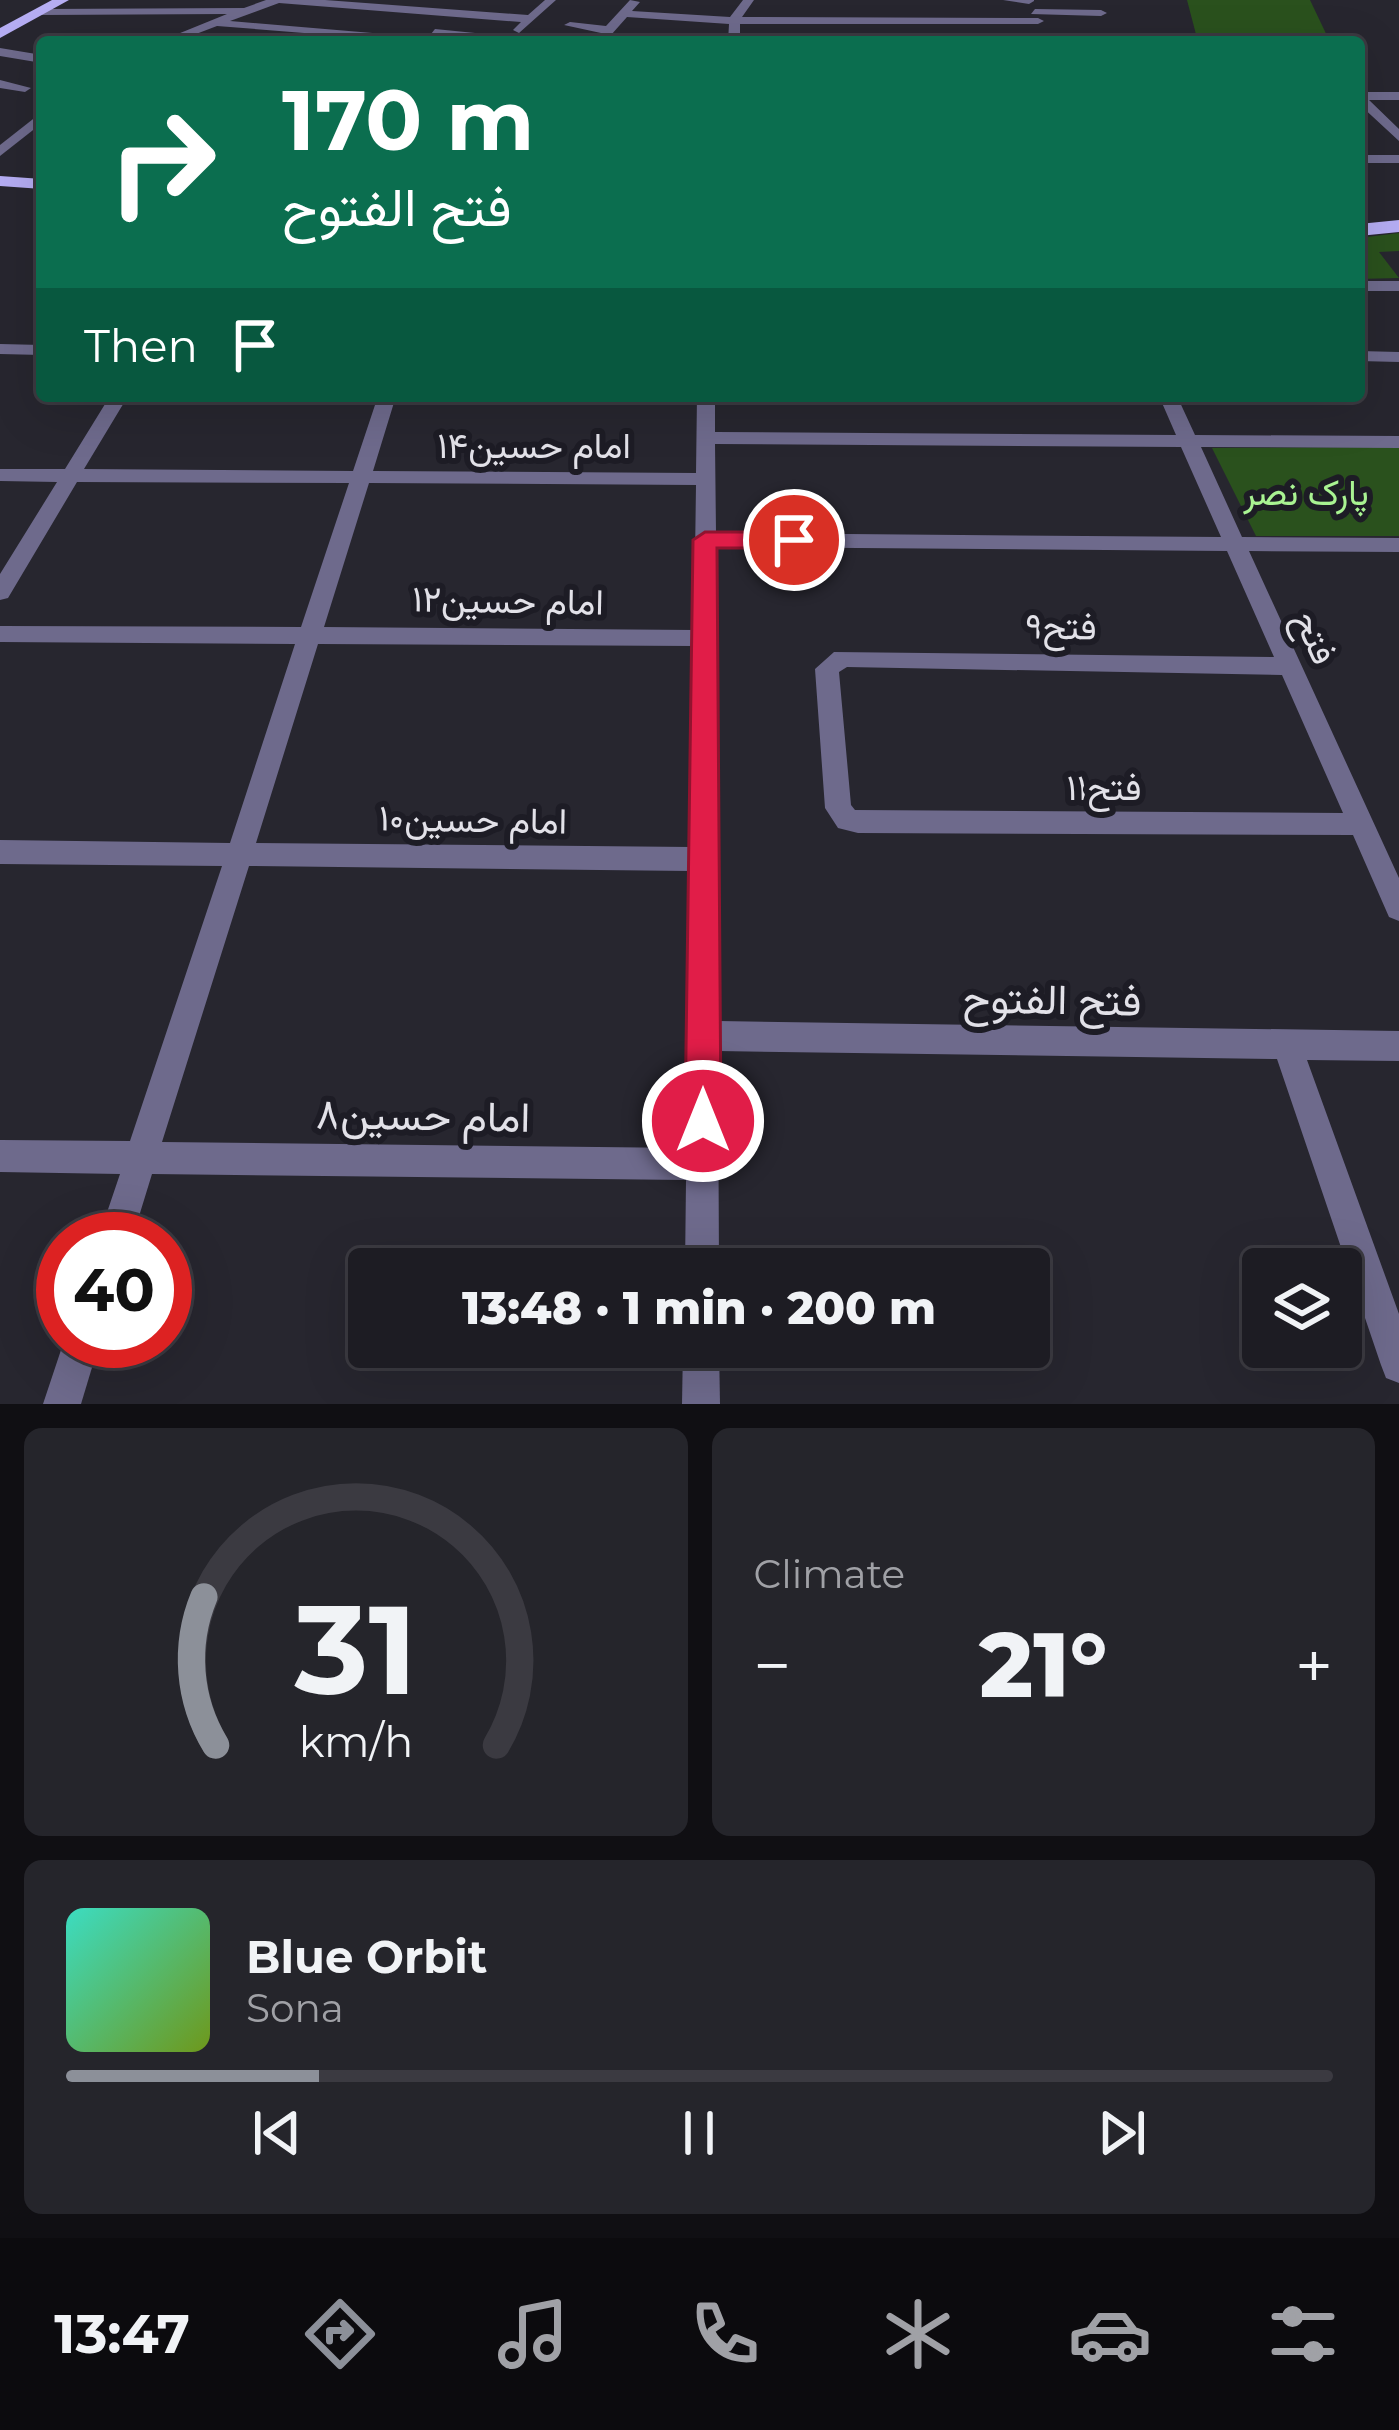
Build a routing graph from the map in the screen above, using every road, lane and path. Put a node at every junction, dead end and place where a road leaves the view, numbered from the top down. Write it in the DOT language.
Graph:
graph roads {
  1 [pos="62,0"];
  2 [pos="551,0"];
  3 [pos="635,0"];
  4 [pos="749,0"];
  5 [pos="1008,0"];
  6 [pos="280,4"];
  7 [pos="372,7"];
  8 [pos="41,11"];
  9 [pos="243,11"];
  10 [pos="622,13"];
  11 [pos="1035,13"];
  12 [pos="1101,13"];
  13 [pos="735,18"];
  14 [pos="327,19"];
  15 [pos="530,20"];
  16 [pos="356,22"];
  17 [pos="894,22"];
  18 [pos="214,23"];
  19 [pos="237,26"];
  20 [pos="570,26"];
  21 [pos="269,28"];
  22 [pos="312,31"];
  23 [pos="435,32"];
  24 [pos="0,34"];
  25 [pos="180,36"];
  26 [pos="225,36"];
  27 [pos="262,36"];
  28 [pos="304,36"];
  29 [pos="330,36"];
  30 [pos="472,36"];
  31 [pos="512,36"];
  32 [pos="600,36"];
  33 [pos="604,36"];
  34 [pos="734,36"];
  35 [pos="903,36"];
  36 [pos="0,52"];
  37 [pos="36,58"];
  38 [pos="0,84"];
  39 [pos="25,88"];
  40 [pos="1399,96"];
  41 [pos="1365,97"];
  42 [pos="1366,110"];
  43 [pos="36,123"];
  44 [pos="1399,137"];
  45 [pos="6,139"];
  46 [pos="0,152"];
  47 [pos="1365,159"];
  48 [pos="1399,159"];
  49 [pos="0,181"];
  50 [pos="36,184"];
  51 [pos="0,194"];
  52 [pos="36,196"];
  53 [pos="1399,210"];
  54 [pos="1365,213"];
  55 [pos="1399,226"];
  56 [pos="1365,229"];
  57 [pos="1365,286"];
  58 [pos="1399,286"];
  59 [pos="0,350"];
  60 [pos="36,350"];
  61 [pos="1368,356"];
  62 [pos="1399,356"];
  63 [pos="115,402"];
  64 [pos="385,402"];
  65 [pos="706,402"];
  66 [pos="1171,402"];
  67 [pos="706,438"];
  68 [pos="1187,439"];
  69 [pos="1399,442"];
  70 [pos="0,475"];
  71 [pos="71,475"];
  72 [pos="361,477"];
  73 [pos="706,478"];
  74 [pos="705,540"];
  75 [pos="1235,544"];
  76 [pos="1399,545"];
  77 [pos="0,592"];
  78 [pos="0,634"];
  79 [pos="310,634"];
  80 [pos="705,638"];
  81 [pos="1290,666"];
  82 [pos="847,820"];
  83 [pos="1361,824"];
  84 [pos="0,852"];
  85 [pos="240,852"];
  86 [pos="704,859"];
  87 [pos="1399,908"];
  88 [pos="703,1036"];
  89 [pos="1287,1045"];
  90 [pos="1399,1046"];
  91 [pos="0,1156"];
  92 [pos="142,1156"];
  93 [pos="702,1164"];
  94 [pos="124,1212"];
  95 [pos="702,1248"];
  96 [pos="1399,1365"];
  97 [pos="73,1368"];
  98 [pos="701,1368"];
  99 [pos="62,1404"];
  100 [pos="701,1404"];
  1 -- 8 [label="main road"];
  2 -- 15 [label="street"];
  3 -- 10 [label="street"];
  4 -- 13 [label="street"];
  5 -- 11 [label="street"];
  6 -- 7 [label="street"];
  6 -- 9 [label="street"];
  6 -- 21 [label="street"];
  7 -- 15 [label="street"];
  7 -- 16 [label="street"];
  8 -- 9 [label="street"];
  8 -- 24 [label="main road"];
  9 -- 18 [label="street"];
  10 -- 13 [label="street"];
  10 -- 33 [label="street"];
  11 -- 12 [label="street"];
  11 -- 17 [label="street"];
  13 -- 17 [label="street"];
  13 -- 34 [label="street"];
  14 -- 22 [label="street"];
  15 -- 31 [label="street"];
  17 -- 35 [label="street"];
  18 -- 19 [label="street"];
  18 -- 25 [label="street"];
  19 -- 21 [label="street"];
  19 -- 26 [label="street"];
  20 -- 32 [label="street"];
  21 -- 22 [label="street"];
  21 -- 27 [label="street"];
  22 -- 28 [label="street"];
  22 -- 29 [label="street"];
  23 -- 30 [label="street"];
  36 -- 37 [label="street"];
  38 -- 39 [label="street"];
  40 -- 41 [label="street"];
  42 -- 44 [label="street"];
  43 -- 45 [label="street"];
  45 -- 46 [label="street"];
  47 -- 48 [label="street"];
  49 -- 50 [label="main road"];
  51 -- 52 [label="main road"];
  53 -- 54 [label="main road"];
  55 -- 56 [label="main road"];
  57 -- 58 [label="street"];
  59 -- 60 [label="street"];
  61 -- 62 [label="street"];
  63 -- 71 [label="street"];
  64 -- 72 [label="street"];
  65 -- 67 [label="street"];
  66 -- 68 [label="street, فتح"];
  67 -- 68 [label="street"];
  67 -- 73 [label="street"];
  68 -- 69 [label="street"];
  68 -- 75 [label="street, فتح"];
  70 -- 71 [label="street, امام حسین۱۴"];
  71 -- 72 [label="street, امام حسین۱۴"];
  71 -- 77 [label="street"];
  72 -- 73 [label="street, امام حسین۱۴"];
  72 -- 79 [label="street"];
  73 -- 74 [label="street"];
  74 -- 75 [label="street"];
  74 -- 80 [label="street"];
  75 -- 76 [label="street"];
  75 -- 81 [label="street, فتح"];
  78 -- 79 [label="street, امام حسین۱۲"];
  79 -- 80 [label="street, امام حسین۱۲"];
  79 -- 85 [label="street"];
  80 -- 86 [label="street"];
  81 -- 82 [label="street, ۹فتح"];
  81 -- 83 [label="street, فتح"];
  82 -- 83 [label="street, ۱۱فتح"];
  83 -- 87 [label="street, فتح"];
  84 -- 85 [label="street, امام حسین۱۰"];
  85 -- 86 [label="street, امام حسین۱۰"];
  85 -- 92 [label="street"];
  86 -- 88 [label="street"];
  88 -- 89 [label="street, فتح الفتوح"];
  88 -- 93 [label="street"];
  89 -- 90 [label="street, فتح الفتوح"];
  89 -- 96 [label="street"];
  91 -- 92 [label="street, امام حسین۸"];
  92 -- 93 [label="street, امام حسین۸"];
  92 -- 94 [label="street"];
  93 -- 95 [label="street"];
  97 -- 99 [label="street"];
  98 -- 100 [label="street"];
}
